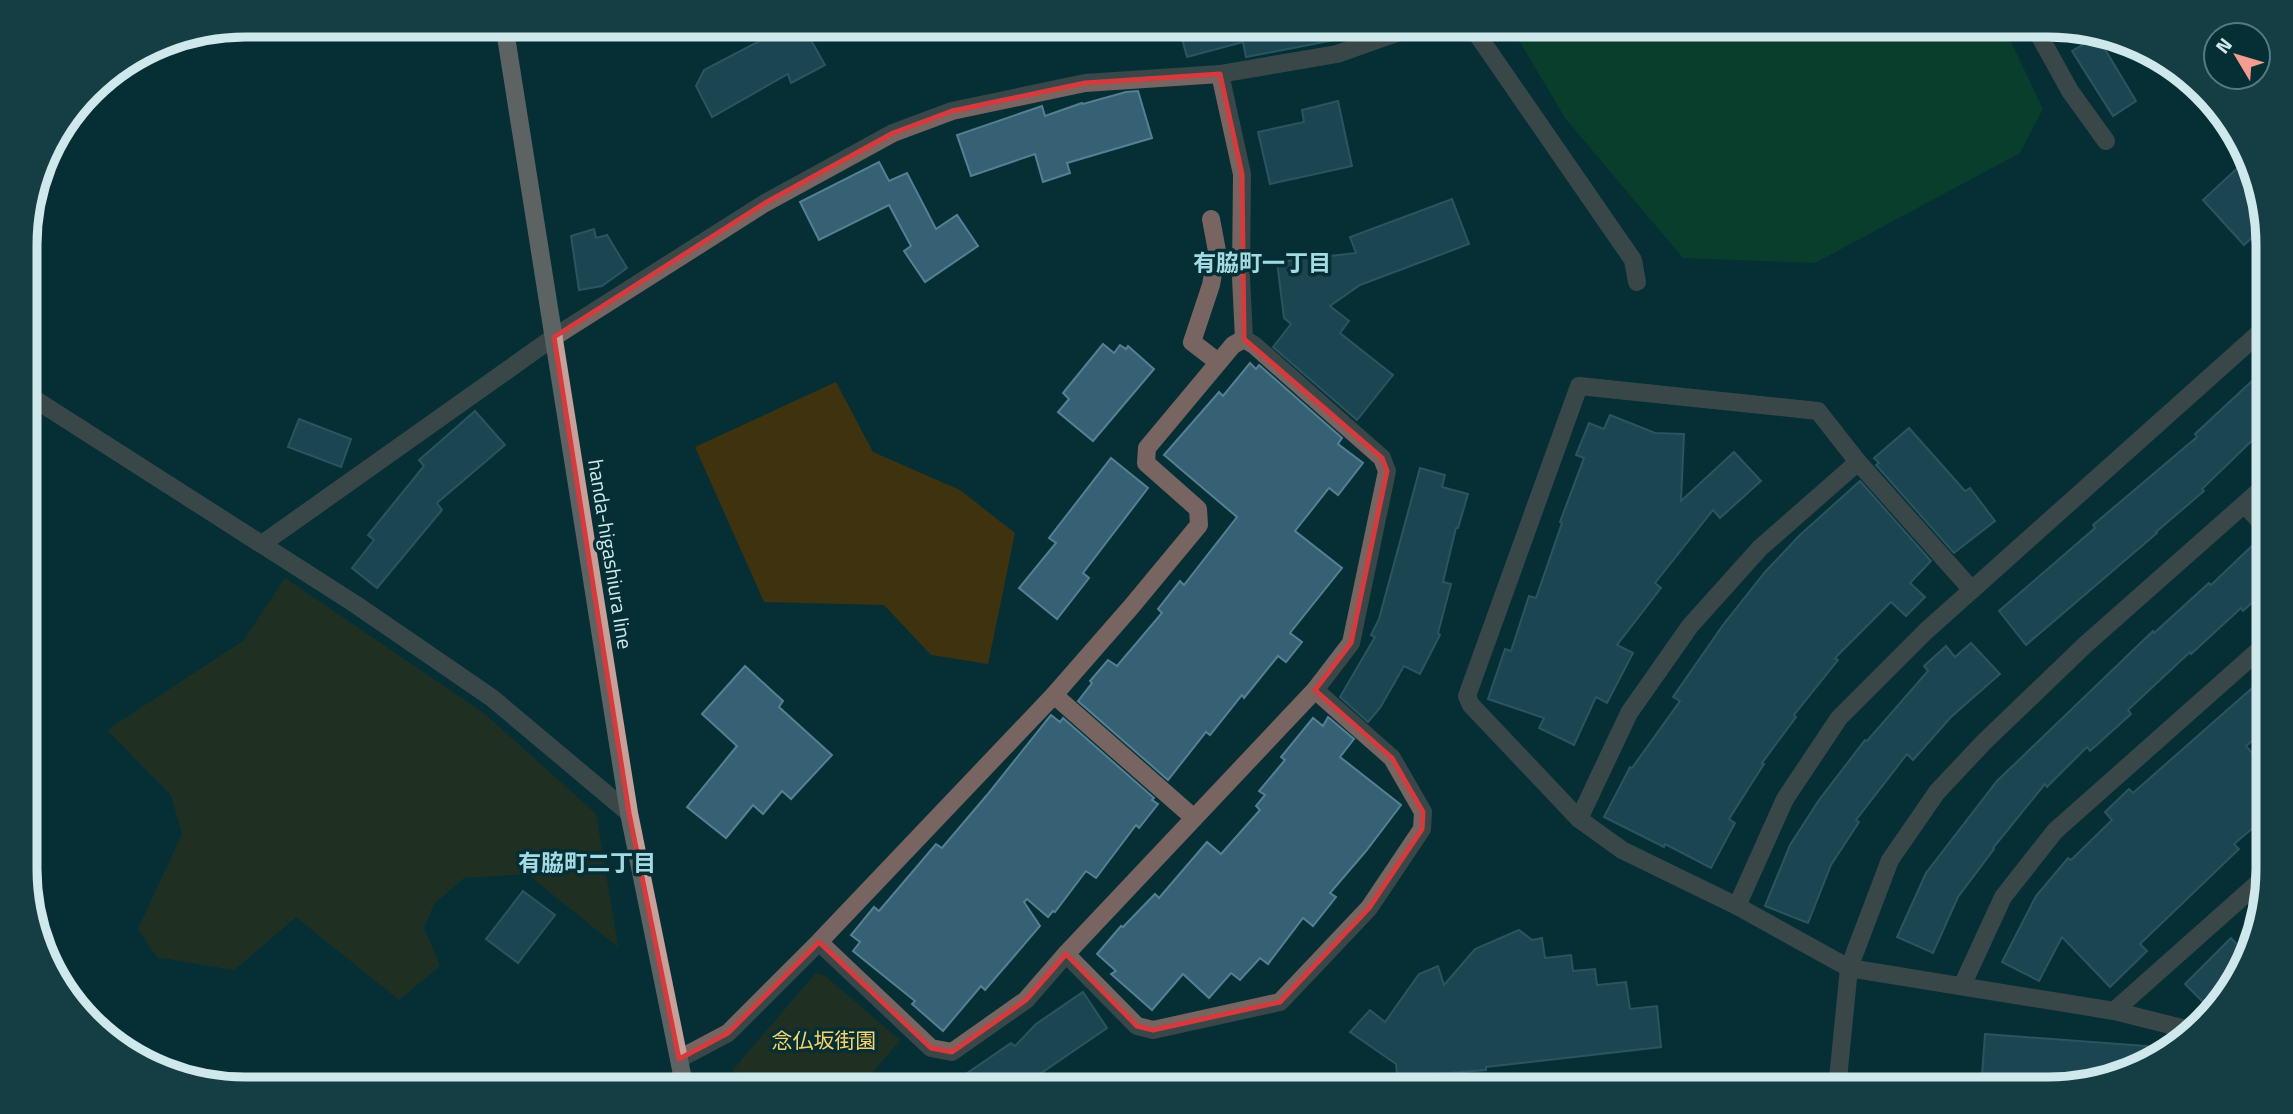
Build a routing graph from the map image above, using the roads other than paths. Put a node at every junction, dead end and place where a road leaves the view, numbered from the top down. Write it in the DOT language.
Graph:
graph roads {
  1 [pos="506,37"];
  2 [pos="1385,37"];
  3 [pos="1479,37"];
  4 [pos="2040,37"];
  5 [pos="1220,74"];
  6 [pos="2106,141"];
  7 [pos="1211,219"];
  8 [pos="1637,282"];
  9 [pos="2256,336"];
  10 [pos="554,337"];
  11 [pos="1244,339"];
  12 [pos="1218,362"];
  13 [pos="37,401"];
  14 [pos="1858,462"];
  15 [pos="2256,494"];
  16 [pos="2245,505"];
  17 [pos="2256,518"];
  18 [pos="262,544"];
  19 [pos="1972,590"];
  20 [pos="2256,653"];
  21 [pos="1315,690"];
  22 [pos="1054,695"];
  23 [pos="629,813"];
  24 [pos="1194,818"];
  25 [pos="1578,818"];
  26 [pos="2256,884"];
  27 [pos="1737,906"];
  28 [pos="819,942"];
  29 [pos="1066,954"];
  30 [pos="1849,968"];
  31 [pos="1962,986"];
  32 [pos="2114,1011"];
  33 [pos="2182,1028"];
  34 [pos="679,1059"];
  35 [pos="683,1077"];
  36 [pos="1838,1077"];
  1 -- 10 [label="main road, handa-higashiura line"];
  2 -- 5 [label="street"];
  3 -- 8 [label="street"];
  4 -- 6 [label="street"];
  5 -- 10 [label="street"];
  5 -- 11 [label="street"];
  7 -- 12 [label="street"];
  9 -- 19 [label="street"];
  10 -- 18 [label="street"];
  10 -- 23 [label="main road, handa-higashiura line"];
  11 -- 12 [label="street"];
  11 -- 21 [label="street"];
  12 -- 22 [label="street"];
  13 -- 18 [label="street"];
  14 -- 19 [label="street"];
  14 -- 25 [label="street"];
  14 -- 25 [label="street"];
  15 -- 16 [label="street"];
  16 -- 17 [label="street"];
  16 -- 30 [label="street"];
  18 -- 23 [label="street"];
  19 -- 27 [label="street"];
  20 -- 31 [label="street"];
  21 -- 24 [label="street"];
  21 -- 29 [label="street"];
  22 -- 24 [label="street"];
  22 -- 28 [label="street"];
  23 -- 34 [label="main road, handa-higashiura line"];
  24 -- 29 [label="street"];
  25 -- 27 [label="street"];
  26 -- 32 [label="street"];
  27 -- 30 [label="street"];
  28 -- 29 [label="street"];
  28 -- 34 [label="street"];
  30 -- 31 [label="street"];
  30 -- 36 [label="street"];
  31 -- 32 [label="street"];
  32 -- 33 [label="street"];
  34 -- 35 [label="main road, handa-higashiura line"];
}
